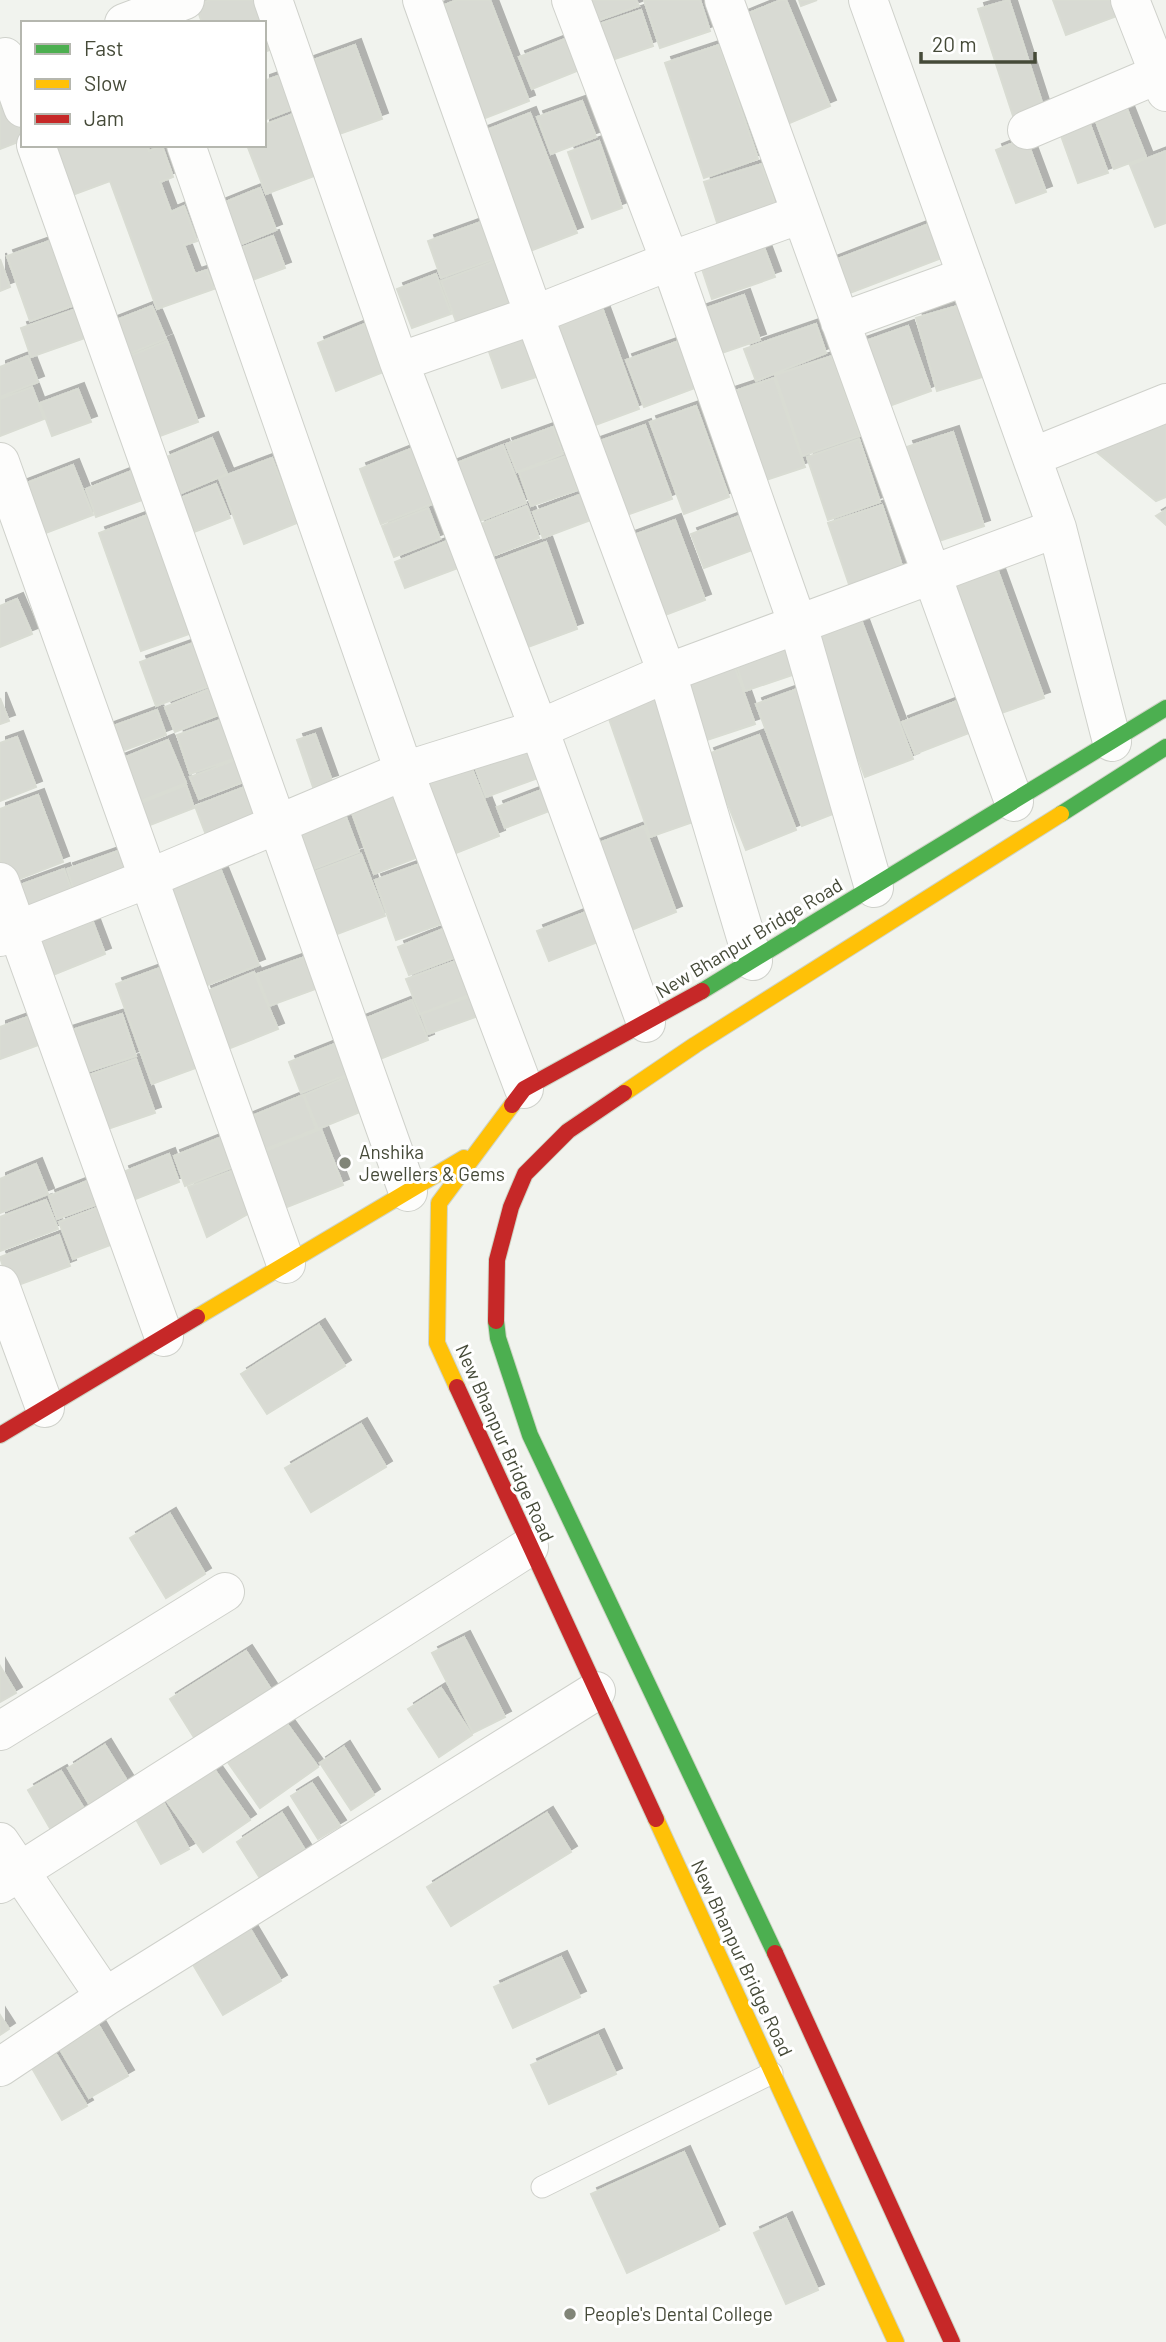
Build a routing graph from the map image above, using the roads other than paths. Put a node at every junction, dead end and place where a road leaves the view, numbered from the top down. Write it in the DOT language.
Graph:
graph roads {
  1 [pos="185,0"];
  2 [pos="273,0"];
  3 [pos="422,0"];
  4 [pos="571,0"];
  5 [pos="724,0"];
  6 [pos="868,0"];
  7 [pos="1130,0"];
  8 [pos="136,16"];
  9 [pos="9,55"];
  10 [pos="1164,79"];
  11 [pos="21,100"];
  12 [pos="1027,130"];
  13 [pos="37,147"];
  14 [pos="187,147"];
  15 [pos="801,214"];
  16 [pos="670,261"];
  17 [pos="967,276"];
  18 [pos="534,315"];
  19 [pos="840,322"];
  20 [pos="399,362"];
  21 [pos="1166,403"];
  22 [pos="1032,457"];
  23 [pos="0,462"];
  24 [pos="1057,528"];
  25 [pos="931,575"];
  26 [pos="798,625"];
  27 [pos="667,673"];
  28 [pos="1166,708"];
  29 [pos="539,729"];
  30 [pos="1112,742"];
  31 [pos="1166,747"];
  32 [pos="404,771"];
  33 [pos="1014,802"];
  34 [pos="277,823"];
  35 [pos="147,879"];
  36 [pos="0,882"];
  37 [pos="874,888"];
  38 [pos="8,934"];
  39 [pos="753,961"];
  40 [pos="646,1023"];
  41 [pos="524,1088"];
  42 [pos="479,1149"];
  43 [pos="408,1192"];
  44 [pos="286,1264"];
  45 [pos="0,1285"];
  46 [pos="164,1337"];
  47 [pos="45,1408"];
  48 [pos="0,1435"];
  49 [pos="529,1546"];
  50 [pos="225,1592"];
  51 [pos="596,1691"];
  52 [pos="0,1731"];
  53 [pos="7,1866"];
  54 [pos="105,1997"];
  55 [pos="0,2067"];
  56 [pos="772,2073"];
  57 [pos="542,2187"];
  58 [pos="896,2342"];
  59 [pos="952,2342"];
  1 -- 8 [label="street"];
  2 -- 20 [label="street"];
  3 -- 18 [label="street"];
  4 -- 16 [label="street"];
  5 -- 15 [label="street"];
  6 -- 17 [label="street"];
  7 -- 10 [label="street"];
  9 -- 11 [label="street"];
  10 -- 12 [label="street"];
  13 -- 34 [label="street"];
  14 -- 32 [label="street"];
  15 -- 16 [label="street"];
  15 -- 19 [label="street"];
  16 -- 18 [label="street"];
  16 -- 26 [label="street"];
  17 -- 19 [label="street"];
  17 -- 22 [label="street"];
  18 -- 20 [label="street"];
  18 -- 27 [label="street"];
  19 -- 25 [label="street"];
  20 -- 29 [label="street"];
  21 -- 22 [label="street"];
  22 -- 24 [label="street"];
  23 -- 35 [label="street"];
  24 -- 25 [label="street"];
  24 -- 30 [label="street"];
  25 -- 26 [label="street"];
  25 -- 33 [label="street"];
  26 -- 27 [label="street"];
  26 -- 37 [label="street"];
  27 -- 29 [label="street"];
  27 -- 39 [label="street"];
  28 -- 30 [label="street, New Bhanpur Bridge Road"];
  29 -- 32 [label="street"];
  29 -- 40 [label="street"];
  30 -- 33 [label="street, New Bhanpur Bridge Road"];
  31 -- 59 [label="street, New Bhanpur Bridge Road"];
  32 -- 34 [label="street"];
  32 -- 41 [label="street"];
  33 -- 37 [label="street, New Bhanpur Bridge Road"];
  34 -- 35 [label="street"];
  34 -- 43 [label="street"];
  35 -- 38 [label="street"];
  35 -- 44 [label="street"];
  36 -- 38 [label="street"];
  37 -- 39 [label="street, New Bhanpur Bridge Road"];
  38 -- 46 [label="street"];
  39 -- 40 [label="street, New Bhanpur Bridge Road"];
  40 -- 41 [label="street, New Bhanpur Bridge Road"];
  41 -- 42 [label="street, New Bhanpur Bridge Road"];
  42 -- 43 [label="street"];
  42 -- 49 [label="street, New Bhanpur Bridge Road"];
  43 -- 44 [label="street"];
  44 -- 46 [label="street"];
  45 -- 47 [label="street"];
  46 -- 47 [label="street"];
  47 -- 48 [label="street"];
  49 -- 51 [label="street, New Bhanpur Bridge Road"];
  49 -- 53 [label="street"];
  50 -- 52 [label="street"];
  51 -- 54 [label="street"];
  51 -- 56 [label="street, New Bhanpur Bridge Road"];
  53 -- 54 [label="street"];
  54 -- 55 [label="street"];
  56 -- 57 [label="lane"];
  56 -- 58 [label="street, New Bhanpur Bridge Road"];
}
